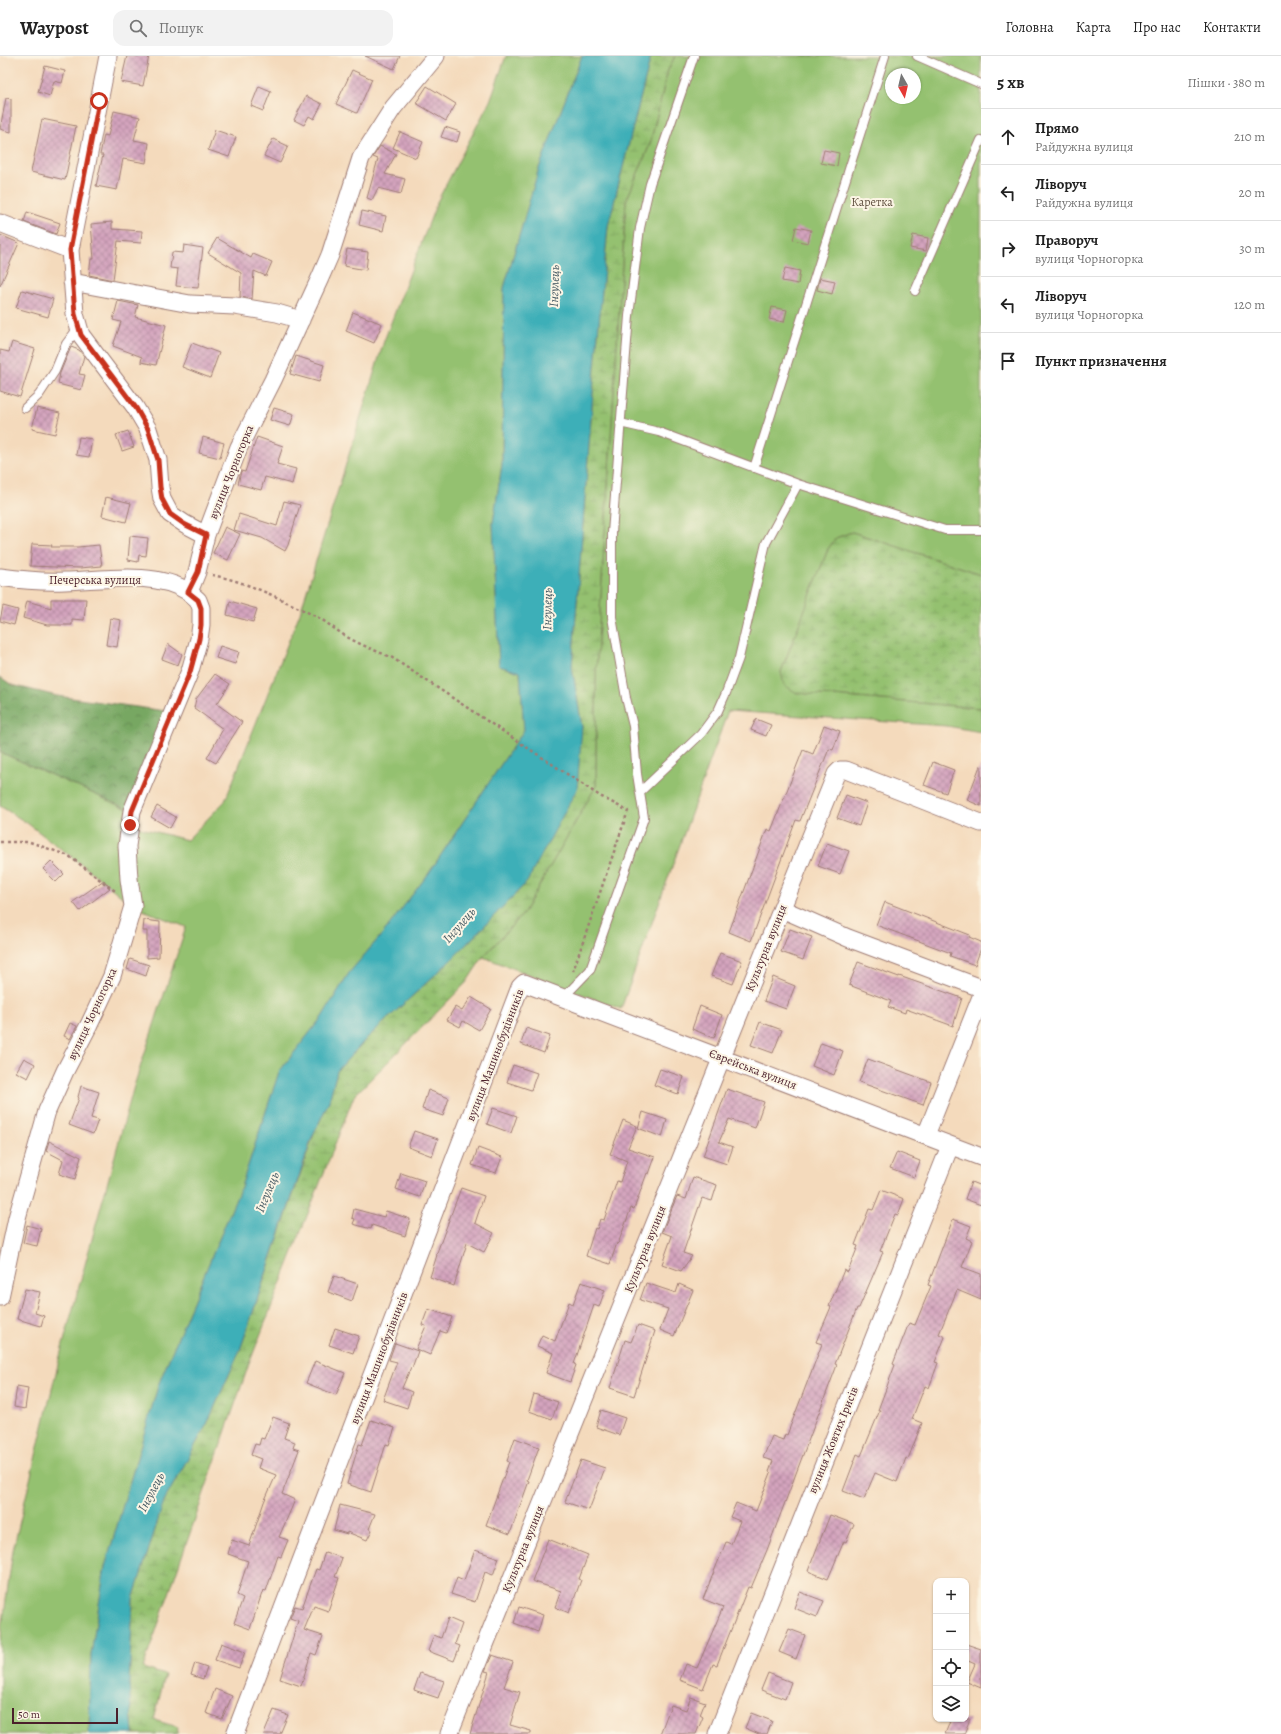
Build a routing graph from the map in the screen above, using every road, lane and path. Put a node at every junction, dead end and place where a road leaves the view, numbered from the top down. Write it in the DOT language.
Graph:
graph roads {
  1 [pos="108,56"];
  2 [pos="436,56"];
  3 [pos="694,56"];
  4 [pos="885,56"];
  5 [pos="917,56"];
  6 [pos="981,84"];
  7 [pos="981,140"];
  8 [pos="0,223"];
  9 [pos="70,250"];
  10 [pos="72,282"];
  11 [pos="915,291"];
  12 [pos="301,320"];
  13 [pos="78,328"];
  14 [pos="25,408"];
  15 [pos="620,423"];
  16 [pos="754,468"];
  17 [pos="798,484"];
  18 [pos="981,530"];
  19 [pos="206,535"];
  20 [pos="198,572"];
  21 [pos="0,577"];
  22 [pos="188,592"];
  23 [pos="640,792"];
  24 [pos="981,823"];
  25 [pos="0,842"];
  26 [pos="133,906"];
  27 [pos="782,909"];
  28 [pos="572,975"];
  29 [pos="524,983"];
  30 [pos="981,988"];
  31 [pos="564,997"];
  32 [pos="981,997"];
  33 [pos="722,1058"];
  34 [pos="926,1135"];
  35 [pos="950,1146"];
  36 [pos="981,1157"];
  37 [pos="0,1298"];
  38 [pos="235,1734"];
  39 [pos="449,1734"];
  40 [pos="717,1734"];
  1 -- 9 [label="street"];
  2 -- 12 [label="street, вулиця Чорногорка"];
  3 -- 15 [label="lane"];
  4 -- 16 [label="lane"];
  5 -- 6 [label="lane"];
  7 -- 11 [label="lane"];
  8 -- 9 [label="street"];
  9 -- 10 [label="street"];
  10 -- 12 [label="street"];
  10 -- 13 [label="street"];
  12 -- 19 [label="street, вулиця Чорногорка"];
  13 -- 14 [label="lane"];
  13 -- 19 [label="street"];
  15 -- 16 [label="lane"];
  15 -- 23 [label="lane"];
  16 -- 17 [label="lane"];
  17 -- 18 [label="lane"];
  17 -- 23 [label="lane"];
  19 -- 20 [label="street, вулиця Чорногорка"];
  20 -- 22 [label="street, вулиця Чорногорка"];
  20 -- 28 [label="path"];
  21 -- 22 [label="street, Печерська вулиця"];
  22 -- 26 [label="street, вулиця Чорногорка"];
  23 -- 31 [label="lane"];
  24 -- 27 [label="street, Культурна вулиця"];
  25 -- 26 [label="path"];
  26 -- 37 [label="street, вулиця Чорногорка"];
  27 -- 30 [label="street"];
  27 -- 33 [label="street, Культурна вулиця"];
  29 -- 31 [label="street, Єврейська вулиця"];
  29 -- 38 [label="street, вулиця Машинобудівників"];
  31 -- 33 [label="street, Єврейська вулиця"];
  32 -- 34 [label="street"];
  33 -- 34 [label="street, Єврейська вулиця"];
  33 -- 39 [label="street, Культурна вулиця"];
  34 -- 35 [label="street, Єврейська вулиця"];
  35 -- 36 [label="street, Єврейська вулиця"];
  35 -- 40 [label="street, вулиця Жовтих Ірисів"];
}
